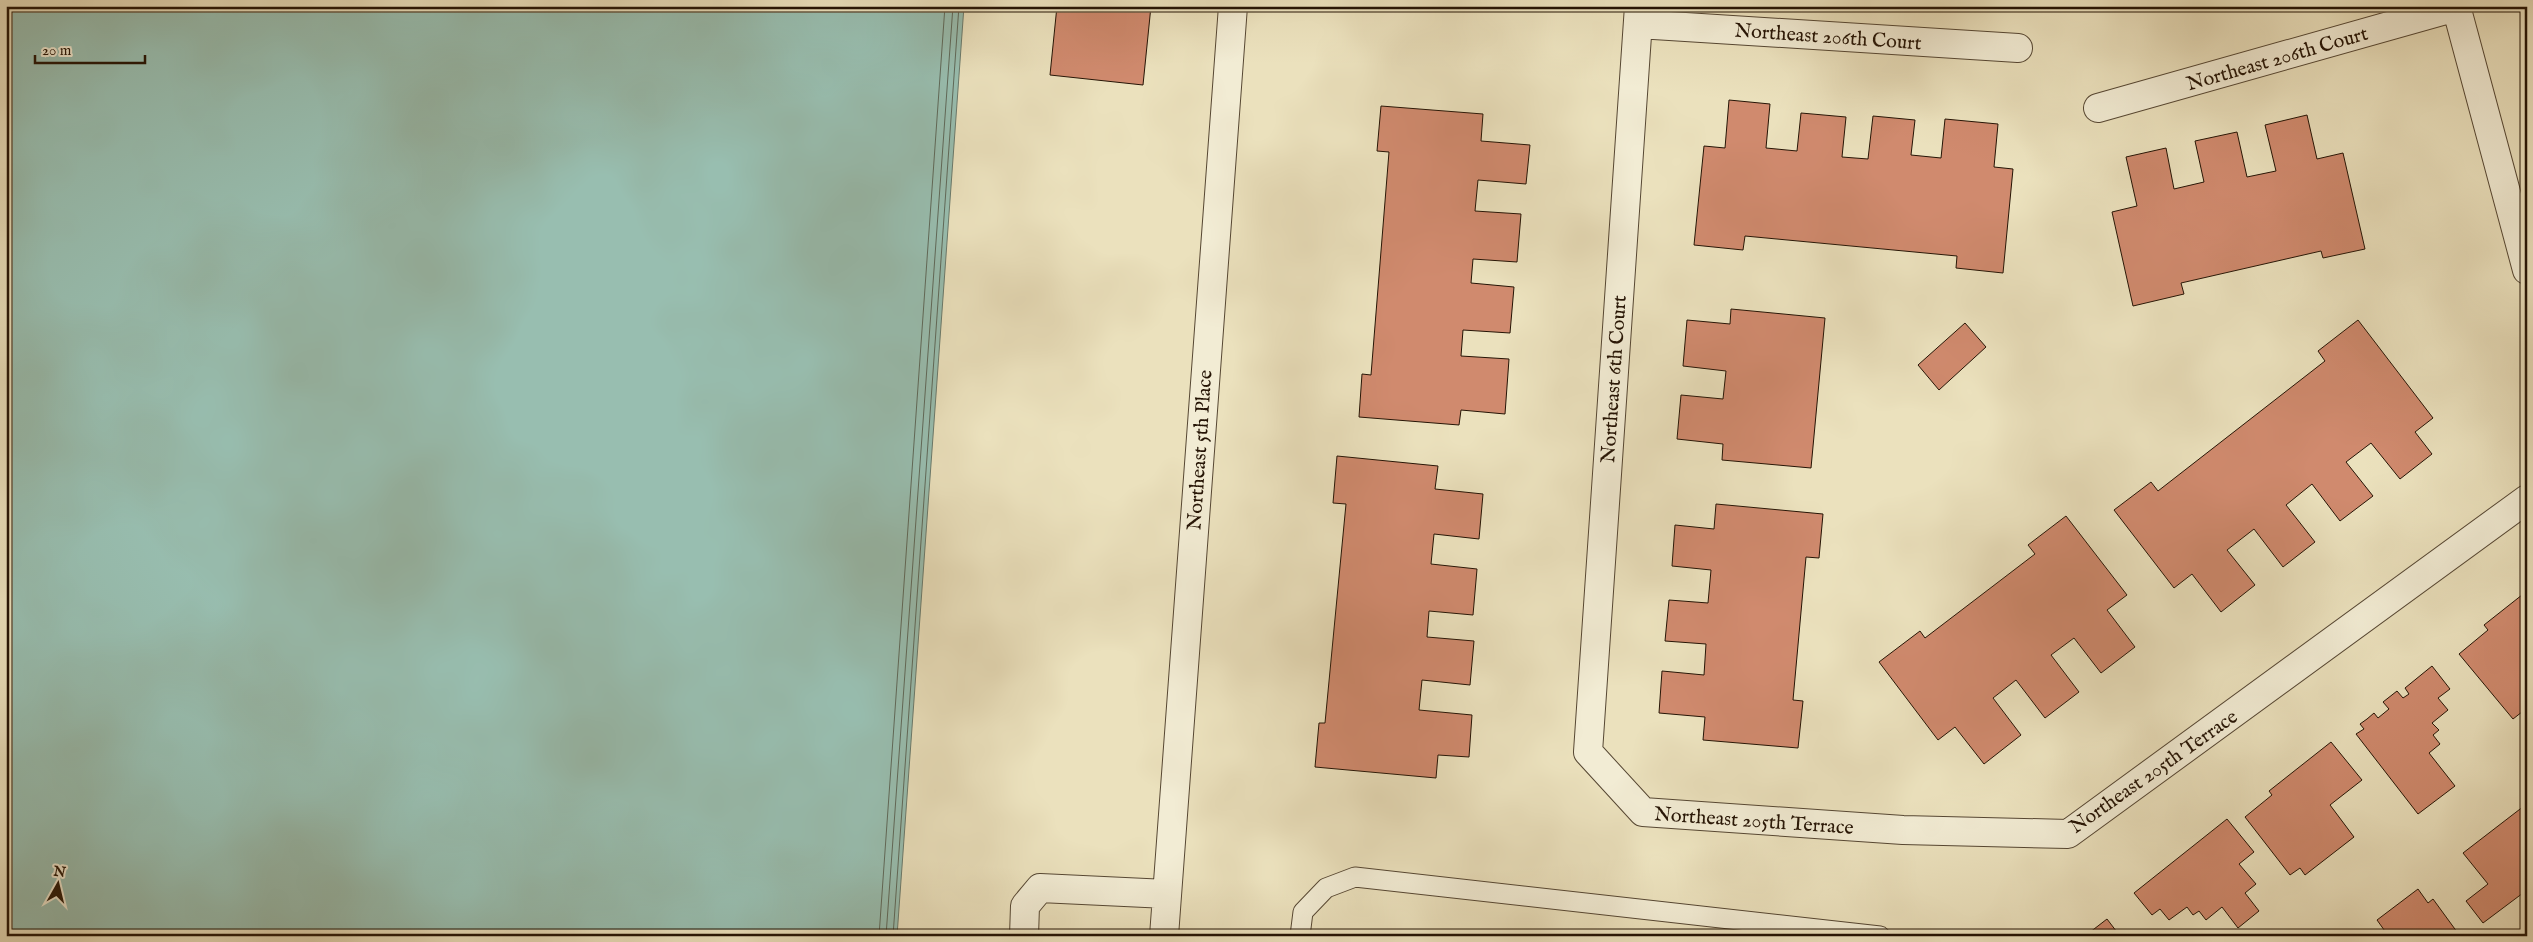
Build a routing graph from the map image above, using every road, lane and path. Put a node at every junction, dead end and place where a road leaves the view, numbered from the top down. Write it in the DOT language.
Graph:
graph roads {
  1 [pos="1233,6"];
  2 [pos="2456,6"];
  3 [pos="1639,15"];
  4 [pos="2018,48"];
  5 [pos="2098,108"];
  6 [pos="2520,216"];
  7 [pos="2527,270"];
  8 [pos="2527,500"];
  9 [pos="1588,752"];
  10 [pos="1166,894"];
  11 [pos="1024,936"];
  12 [pos="1164,936"];
  13 [pos="1300,936"];
  14 [pos="1880,936"];
  1 -- 10 [label="street, Northeast 5th Place"];
  2 -- 5 [label="street, Northeast 206th Court"];
  2 -- 6 [label="street"];
  3 -- 4 [label="street, Northeast 206th Court"];
  3 -- 9 [label="street, Northeast 6th Court"];
  6 -- 7 [label="street"];
  8 -- 9 [label="street, Northeast 205th Terrace"];
  10 -- 11 [label="street"];
  10 -- 12 [label="street, Northeast 5th Place"];
  13 -- 14 [label="lane"];
}
